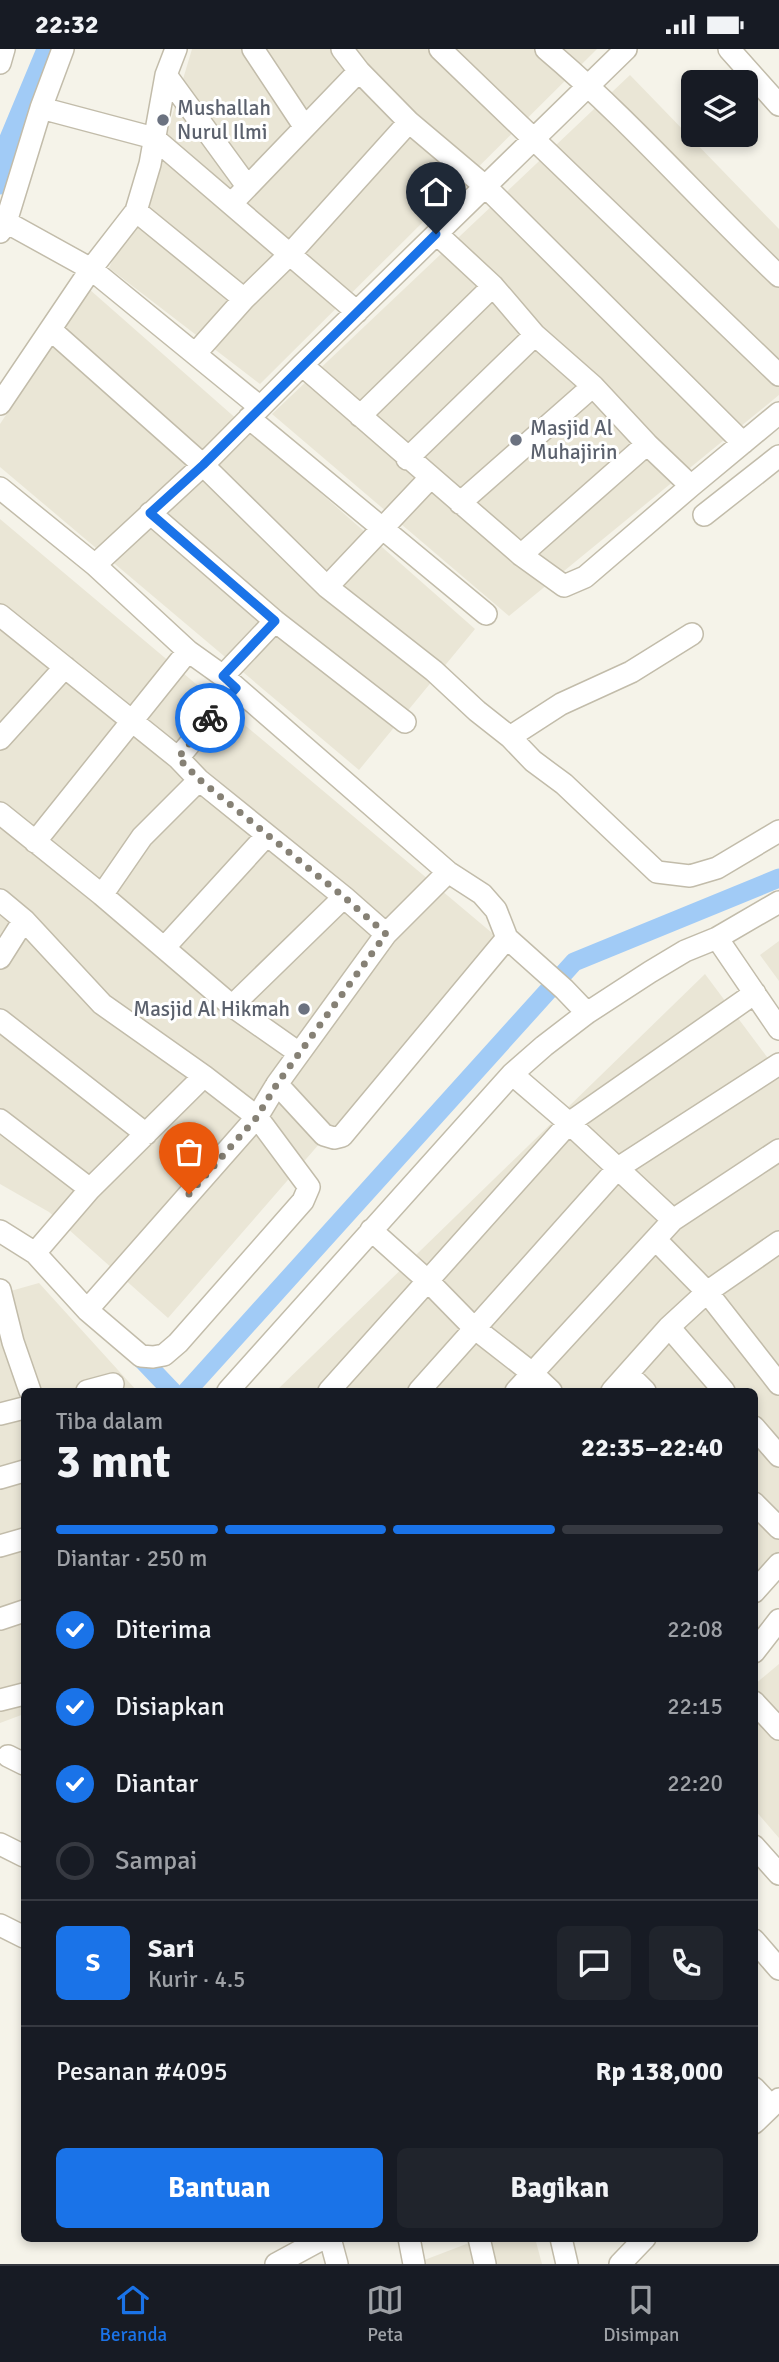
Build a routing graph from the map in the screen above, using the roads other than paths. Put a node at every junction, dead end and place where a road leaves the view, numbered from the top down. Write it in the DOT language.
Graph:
graph roads {
  1 [pos="4,49"];
  2 [pos="63,49"];
  3 [pos="176,49"];
  4 [pos="253,49"];
  5 [pos="342,49"];
  6 [pos="440,49"];
  7 [pos="546,49"];
  8 [pos="626,49"];
  9 [pos="729,49"];
  10 [pos="0,63"];
  11 [pos="359,71"];
  12 [pos="166,75"];
  13 [pos="590,86"];
  14 [pos="779,105"];
  15 [pos="41,107"];
  16 [pos="409,123"];
  17 [pos="304,126"];
  18 [pos="534,137"];
  19 [pos="154,138"];
  20 [pos="247,186"];
  21 [pos="486,187"];
  22 [pos="232,203"];
  23 [pos="136,211"];
  24 [pos="3,227"];
  25 [pos="436,234"];
  26 [pos="290,254"];
  27 [pos="92,269"];
  28 [pos="779,276"];
  29 [pos="493,286"];
  30 [pos="244,299"];
  31 [pos="357,312"];
  32 [pos="51,330"];
  33 [pos="535,335"];
  34 [pos="195,354"];
  35 [pos="302,365"];
  36 [pos="779,375"];
  37 [pos="593,386"];
  38 [pos="0,404"];
  39 [pos="254,412"];
  40 [pos="779,413"];
  41 [pos="360,416"];
  42 [pos="743,443"];
  43 [pos="647,445"];
  44 [pos="779,456"];
  45 [pos="407,459"];
  46 [pos="203,465"];
  47 [pos="430,478"];
  48 [pos="691,486"];
  49 [pos="0,488"];
  50 [pos="460,503"];
  51 [pos="150,513"];
  52 [pos="704,515"];
  53 [pos="382,529"];
  54 [pos="521,555"];
  55 [pos="95,565"];
  56 [pos="327,587"];
  57 [pos="486,614"];
  58 [pos="0,615"];
  59 [pos="275,621"];
  60 [pos="692,634"];
  61 [pos="188,651"];
  62 [pos="65,667"];
  63 [pos="229,682"];
  64 [pos="131,720"];
  65 [pos="405,722"];
  66 [pos="510,737"];
  67 [pos="0,739"];
  68 [pos="178,758"];
  69 [pos="200,780"];
  70 [pos="0,813"];
  71 [pos="779,831"];
  72 [pos="267,835"];
  73 [pos="35,842"];
  74 [pos="448,872"];
  75 [pos="102,895"];
  76 [pos="344,897"];
  77 [pos="0,900"];
  78 [pos="779,902"];
  79 [pos="23,920"];
  80 [pos="386,934"];
  81 [pos="507,938"];
  82 [pos="717,938"];
  83 [pos="164,948"];
  84 [pos="0,958"];
  85 [pos="755,993"];
  86 [pos="232,1006"];
  87 [pos="587,1013"];
  88 [pos="0,1020"];
  89 [pos="779,1029"];
  90 [pos="299,1053"];
  91 [pos="779,1064"];
  92 [pos="512,1074"];
  93 [pos="204,1076"];
  94 [pos="277,1084"];
  95 [pos="257,1117"];
  96 [pos="0,1120"];
  97 [pos="569,1123"];
  98 [pos="146,1134"];
  99 [pos="778,1152"];
  100 [pos="618,1168"];
  101 [pos="90,1189"];
  102 [pos="673,1220"];
  103 [pos="371,1230"];
  104 [pos="0,1231"];
  105 [pos="656,1240"];
  106 [pos="775,1251"];
  107 [pos="35,1253"];
  108 [pos="428,1281"];
  109 [pos="0,1290"];
  110 [pos="708,1292"];
  111 [pos="87,1310"];
  112 [pos="473,1327"];
  113 [pos="669,1327"];
  114 [pos="6,1344"];
  115 [pos="532,1373"];
  116 [pos="628,1374"];
  117 [pos="113,1384"];
  118 [pos="779,1384"];
  119 [pos="28,1388"];
  120 [pos="98,1388"];
  121 [pos="231,1388"];
  122 [pos="332,1388"];
  123 [pos="422,1388"];
  124 [pos="519,1388"];
  125 [pos="548,1388"];
  126 [pos="614,1388"];
  127 [pos="642,1388"];
  128 [pos="720,1388"];
  129 [pos="21,1409"];
  130 [pos="0,1414"];
  131 [pos="758,1432"];
  132 [pos="779,1456"];
  133 [pos="21,1472"];
  134 [pos="0,1478"];
  135 [pos="758,1507"];
  136 [pos="779,1528"];
  137 [pos="21,1540"];
  138 [pos="0,1546"];
  139 [pos="779,1564"];
  140 [pos="758,1588"];
  141 [pos="21,1612"];
  142 [pos="0,1619"];
  143 [pos="779,1620"];
  144 [pos="758,1647"];
  145 [pos="21,1695"];
  146 [pos="0,1700"];
  147 [pos="758,1706"];
  148 [pos="779,1729"];
  149 [pos="0,1844"];
  150 [pos="758,1850"];
  151 [pos="21,1854"];
  152 [pos="779,1874"];
  153 [pos="0,1925"];
  154 [pos="21,1936"];
  155 [pos="758,1945"];
  156 [pos="779,1969"];
  157 [pos="758,2091"];
  158 [pos="775,2103"];
  159 [pos="758,2119"];
  160 [pos="317,2242"];
  161 [pos="331,2242"];
  162 [pos="409,2242"];
  163 [pos="480,2242"];
  164 [pos="562,2242"];
  165 [pos="641,2242"];
  166 [pos="276,2264"];
  167 [pos="337,2264"];
  168 [pos="414,2264"];
  169 [pos="485,2264"];
  170 [pos="567,2264"];
  171 [pos="620,2264"];
  1 -- 10 [label="street"];
  2 -- 15 [label="street"];
  3 -- 12 [label="street"];
  4 -- 17 [label="street"];
  5 -- 11 [label="street"];
  6 -- 18 [label="street"];
  7 -- 13 [label="street"];
  8 -- 13 [label="street"];
  9 -- 14 [label="street"];
  11 -- 16 [label="street"];
  11 -- 17 [label="street"];
  12 -- 19 [label="street"];
  12 -- 20 [label="street"];
  13 -- 18 [label="street"];
  13 -- 28 [label="street"];
  15 -- 19 [label="street"];
  15 -- 24 [label="street"];
  16 -- 21 [label="street"];
  16 -- 26 [label="street"];
  17 -- 20 [label="street"];
  18 -- 21 [label="street"];
  18 -- 36 [label="street"];
  19 -- 22 [label="street"];
  19 -- 23 [label="street"];
  20 -- 22 [label="street"];
  21 -- 25 [label="street"];
  21 -- 42 [label="street"];
  22 -- 26 [label="street"];
  23 -- 27 [label="street"];
  23 -- 30 [label="street"];
  24 -- 27 [label="street"];
  25 -- 29 [label="street"];
  25 -- 31 [label="street"];
  26 -- 30 [label="street"];
  26 -- 31 [label="street"];
  27 -- 32 [label="street"];
  27 -- 34 [label="street"];
  29 -- 33 [label="street"];
  29 -- 41 [label="street"];
  30 -- 34 [label="street"];
  31 -- 35 [label="street"];
  32 -- 38 [label="street"];
  32 -- 46 [label="street"];
  33 -- 37 [label="street"];
  33 -- 45 [label="street"];
  34 -- 39 [label="street"];
  35 -- 39 [label="street"];
  35 -- 41 [label="street"];
  37 -- 43 [label="street"];
  37 -- 50 [label="street"];
  39 -- 46 [label="street"];
  39 -- 53 [label="street"];
  40 -- 42 [label="street"];
  41 -- 45 [label="street"];
  42 -- 48 [label="street"];
  43 -- 48 [label="street"];
  43 -- 54 [label="street"];
  44 -- 52 [label="street"];
  45 -- 47 [label="street"];
  46 -- 51 [label="street"];
  46 -- 56 [label="street"];
  47 -- 50 [label="street"];
  47 -- 53 [label="street"];
  48 -- 54 [label="street"];
  49 -- 55 [label="street"];
  50 -- 54 [label="street"];
  51 -- 55 [label="street"];
  51 -- 59 [label="street"];
  53 -- 56 [label="street"];
  53 -- 57 [label="street"];
  55 -- 61 [label="street"];
  56 -- 66 [label="street"];
  58 -- 62 [label="street"];
  59 -- 63 [label="street"];
  59 -- 65 [label="street"];
  60 -- 66 [label="street"];
  61 -- 63 [label="street"];
  61 -- 64 [label="street"];
  62 -- 64 [label="street"];
  62 -- 67 [label="street"];
  63 -- 68 [label="street"];
  63 -- 74 [label="street"];
  64 -- 68 [label="street"];
  64 -- 73 [label="street"];
  66 -- 71 [label="street"];
  68 -- 69 [label="street"];
  69 -- 72 [label="street"];
  69 -- 75 [label="street"];
  70 -- 73 [label="street"];
  72 -- 76 [label="street"];
  72 -- 83 [label="street"];
  73 -- 75 [label="street"];
  74 -- 80 [label="street"];
  74 -- 81 [label="street"];
  75 -- 83 [label="street"];
  76 -- 80 [label="street"];
  76 -- 86 [label="street"];
  77 -- 79 [label="street"];
  78 -- 82 [label="street"];
  79 -- 84 [label="street"];
  79 -- 93 [label="street"];
  80 -- 90 [label="street"];
  81 -- 87 [label="street"];
  81 -- 94 [label="street"];
  82 -- 85 [label="street"];
  82 -- 87 [label="street"];
  83 -- 86 [label="street"];
  85 -- 89 [label="street"];
  85 -- 97 [label="street"];
  86 -- 90 [label="street"];
  87 -- 92 [label="street"];
  88 -- 98 [label="street"];
  90 -- 94 [label="street"];
  91 -- 100 [label="street"];
  92 -- 97 [label="street"];
  92 -- 103 [label="street"];
  93 -- 95 [label="street"];
  93 -- 98 [label="street"];
  94 -- 95 [label="street"];
  95 -- 111 [label="street"];
  95 -- 111 [label="street"];
  96 -- 101 [label="street"];
  97 -- 100 [label="street"];
  97 -- 108 [label="street"];
  98 -- 101 [label="street"];
  99 -- 102 [label="street"];
  100 -- 102 [label="street"];
  100 -- 112 [label="street"];
  101 -- 107 [label="street"];
  102 -- 105 [label="street"];
  103 -- 108 [label="street"];
  103 -- 121 [label="street"];
  104 -- 107 [label="street"];
  105 -- 110 [label="street"];
  105 -- 115 [label="street"];
  106 -- 110 [label="street"];
  107 -- 111 [label="street"];
  108 -- 112 [label="street"];
  108 -- 122 [label="street"];
  109 -- 114 [label="street"];
  110 -- 113 [label="street"];
  110 -- 118 [label="street"];
  112 -- 115 [label="street"];
  112 -- 123 [label="street"];
  113 -- 116 [label="street"];
  113 -- 128 [label="street"];
  114 -- 119 [label="street"];
  115 -- 124 [label="street"];
  115 -- 125 [label="street"];
  116 -- 126 [label="street"];
  116 -- 127 [label="street"];
  117 -- 120 [label="street"];
  129 -- 130 [label="street"];
  131 -- 132 [label="street"];
  133 -- 134 [label="street"];
  135 -- 136 [label="street"];
  137 -- 138 [label="street"];
  139 -- 140 [label="street"];
  141 -- 142 [label="street"];
  143 -- 144 [label="street"];
  145 -- 146 [label="street"];
  147 -- 148 [label="street"];
  149 -- 151 [label="street"];
  150 -- 152 [label="street"];
  153 -- 154 [label="street"];
  155 -- 156 [label="street"];
  157 -- 158 [label="street"];
  158 -- 159 [label="street"];
  160 -- 166 [label="street"];
  161 -- 167 [label="street"];
  162 -- 168 [label="street"];
  163 -- 169 [label="street"];
  164 -- 170 [label="street"];
  165 -- 171 [label="street"];
}
